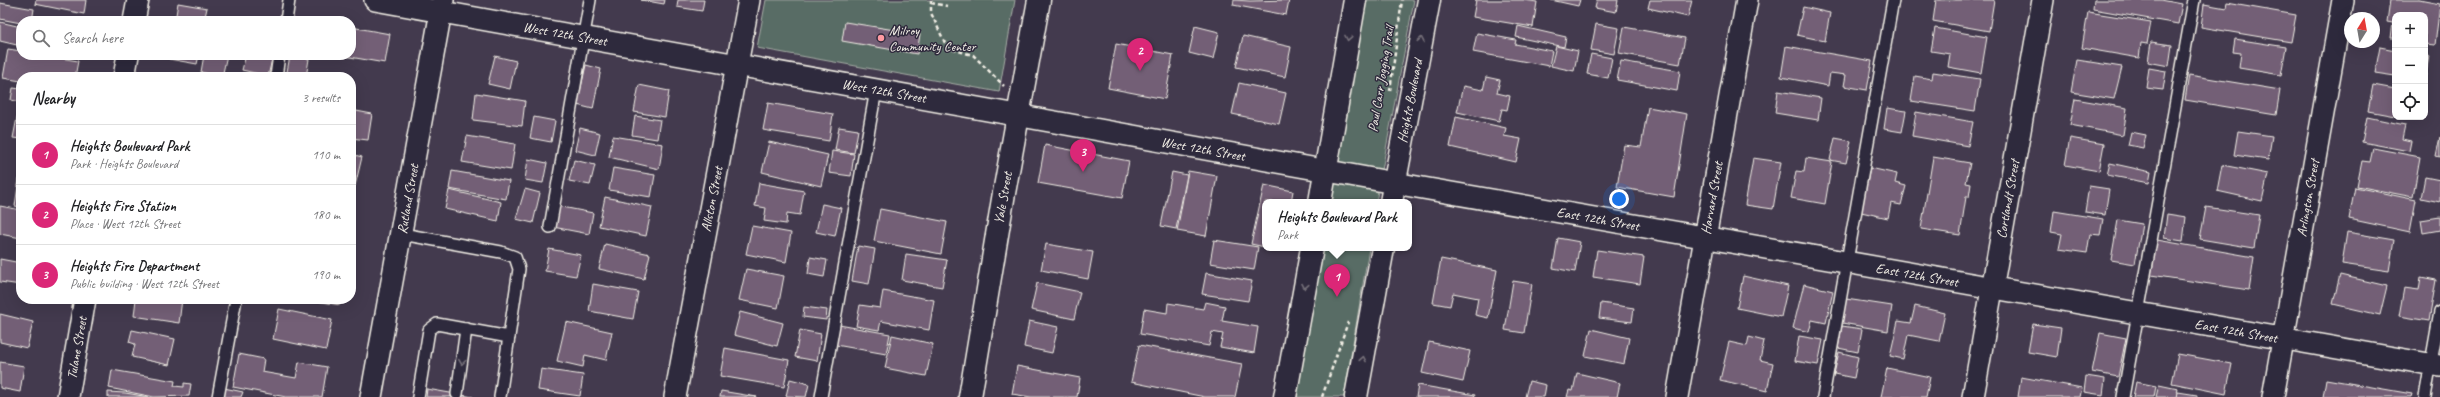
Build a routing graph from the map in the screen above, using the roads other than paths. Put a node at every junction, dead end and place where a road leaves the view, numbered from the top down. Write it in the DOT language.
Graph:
graph roads {
  1 [pos="138,0"];
  2 [pos="289,0"];
  3 [pos="374,0"];
  4 [pos="590,0"];
  5 [pos="749,0"];
  6 [pos="1040,0"];
  7 [pos="1355,0"];
  8 [pos="1429,0"];
  9 [pos="1747,0"];
  10 [pos="1893,0"];
  11 [pos="2043,0"];
  12 [pos="2194,0"];
  13 [pos="2343,0"];
  14 [pos="442,6"];
  15 [pos="135,16"];
  16 [pos="287,16"];
  17 [pos="584,38"];
  18 [pos="127,60"];
  19 [pos="279,60"];
  20 [pos="737,65"];
  21 [pos="125,72"];
  22 [pos="277,72"];
  23 [pos="876,90"];
  24 [pos="1018,114"];
  25 [pos="1326,171"];
  26 [pos="1393,193"];
  27 [pos="1321,199"];
  28 [pos="550,226"];
  29 [pos="402,234"];
  30 [pos="1705,238"];
  31 [pos="1311,251"];
  32 [pos="1382,251"];
  33 [pos="1847,263"];
  34 [pos="1992,289"];
  35 [pos="84,304"];
  36 [pos="235,304"];
  37 [pos="2440,312"];
  38 [pos="2138,314"];
  39 [pos="466,329"];
  40 [pos="509,337"];
  41 [pos="2283,339"];
  42 [pos="2435,365"];
  43 [pos="457,394"];
  44 [pos="68,397"];
  45 [pos="218,397"];
  46 [pos="371,397"];
  47 [pos="418,397"];
  48 [pos="500,397"];
  49 [pos="675,397"];
  50 [pos="821,397"];
  51 [pos="970,397"];
  52 [pos="1285,397"];
  53 [pos="1356,397"];
  54 [pos="1677,397"];
  55 [pos="1823,397"];
  56 [pos="1973,397"];
  57 [pos="2123,397"];
  58 [pos="2273,397"];
  59 [pos="2425,397"];
  1 -- 15 [label="street"];
  2 -- 16 [label="lane"];
  3 -- 14 [label="street, West 12th Street"];
  4 -- 17 [label="lane"];
  5 -- 20 [label="street, Allston Street"];
  6 -- 24 [label="main road, Yale Street"];
  7 -- 25 [label="main road, one-way"];
  26 -- 8 [label="main road, Heights Boulevard, one-way"];
  9 -- 30 [label="street, Harvard Street"];
  10 -- 33 [label="lane"];
  11 -- 34 [label="street, Cortlandt Street"];
  12 -- 38 [label="lane"];
  13 -- 41 [label="street, Arlington Street"];
  14 -- 17 [label="street, West 12th Street"];
  14 -- 29 [label="street, Rutland Street"];
  17 -- 20 [label="street, West 12th Street"];
  17 -- 28 [label="lane"];
  18 -- 21 [label="street"];
  19 -- 22 [label="lane"];
  20 -- 23 [label="street, West 12th Street"];
  20 -- 49 [label="street, Allston Street"];
  23 -- 24 [label="street, West 12th Street"];
  23 -- 50 [label="lane"];
  24 -- 25 [label="street, West 12th Street"];
  24 -- 51 [label="main road, Yale Street"];
  25 -- 26 [label="street, West 12th Street"];
  25 -- 27 [label="main road"];
  26 -- 30 [label="street, East 12th Street"];
  29 -- 40 [label="lane"];
  29 -- 46 [label="street, Rutland Street"];
  30 -- 33 [label="street, East 12th Street"];
  30 -- 54 [label="street, Harvard Street"];
  31 -- 52 [label="main road, one-way"];
  53 -- 32 [label="main road, one-way"];
  33 -- 34 [label="street, East 12th Street"];
  33 -- 55 [label="lane"];
  34 -- 38 [label="street, East 12th Street"];
  34 -- 56 [label="street, Cortlandt Street"];
  35 -- 44 [label="street, Tulane Street"];
  36 -- 45 [label="lane"];
  37 -- 42 [label="lane"];
  38 -- 41 [label="street, East 12th Street"];
  38 -- 57 [label="lane"];
  39 -- 40 [label="lane"];
  39 -- 43 [label="lane, one-way"];
  39 -- 47 [label="lane"];
  40 -- 48 [label="lane"];
  41 -- 42 [label="street, East 12th Street"];
  41 -- 58 [label="street, Arlington Street"];
  42 -- 59 [label="lane"];
}
